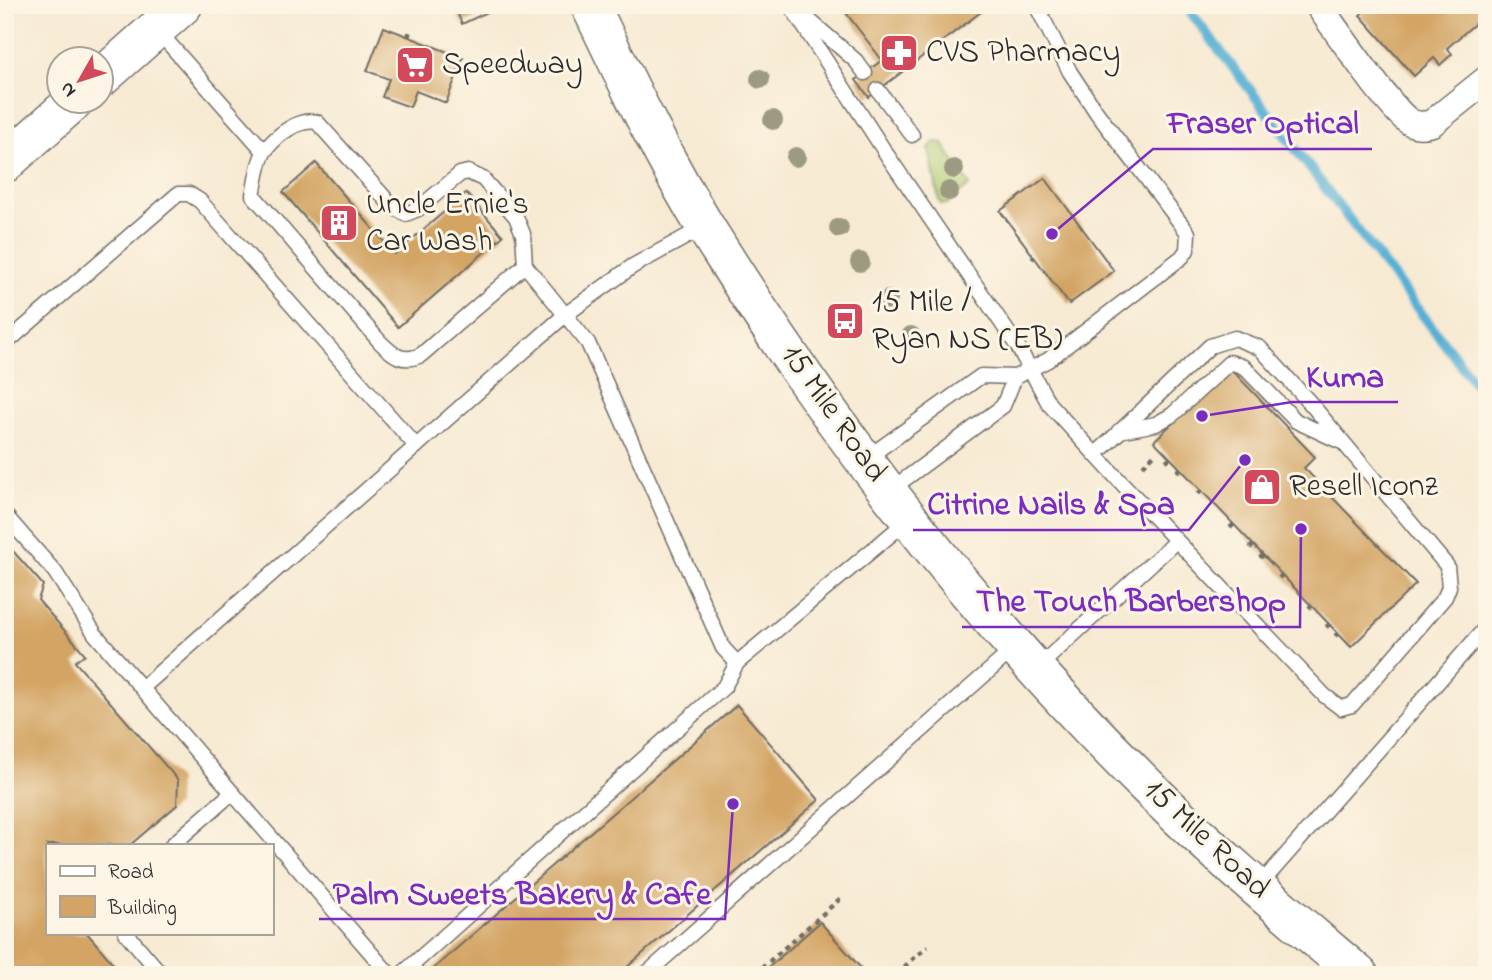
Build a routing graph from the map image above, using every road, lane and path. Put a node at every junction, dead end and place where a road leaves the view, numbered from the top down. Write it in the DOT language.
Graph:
graph roads {
  1 [pos="590,5"];
  2 [pos="791,5"];
  3 [pos="1036,5"];
  4 [pos="1318,5"];
  5 [pos="166,14"];
  6 [pos="116,63"];
  7 [pos="865,73"];
  8 [pos="1487,79"];
  9 [pos="878,90"];
  10 [pos="57,116"];
  11 [pos="912,135"];
  12 [pos="264,151"];
  13 [pos="5,163"];
  14 [pos="705,227"];
  15 [pos="525,265"];
  16 [pos="565,315"];
  17 [pos="5,344"];
  18 [pos="1030,370"];
  19 [pos="1015,377"];
  20 [pos="1119,431"];
  21 [pos="1343,443"];
  22 [pos="416,446"];
  23 [pos="1157,452"];
  24 [pos="1095,455"];
  25 [pos="863,460"];
  26 [pos="1143,466"];
  27 [pos="897,506"];
  28 [pos="5,515"];
  29 [pos="1176,541"];
  30 [pos="1487,626"];
  31 [pos="1026,658"];
  32 [pos="737,663"];
  33 [pos="142,688"];
  34 [pos="232,793"];
  35 [pos="173,844"];
  36 [pos="1257,888"];
  37 [pos="842,897"];
  38 [pos="128,934"];
  39 [pos="928,946"];
  40 [pos="904,967"];
  41 [pos="162,975"];
  42 [pos="390,975"];
  43 [pos="401,975"];
  44 [pos="645,975"];
  45 [pos="754,975"];
  46 [pos="1359,975"];
  1 -- 14 [label="main road, 15 Mile Road"];
  2 -- 7 [label="lane"];
  2 -- 18 [label="lane"];
  3 -- 18 [label="lane"];
  4 -- 8 [label="street"];
  5 -- 6 [label="main road"];
  5 -- 12 [label="lane"];
  9 -- 11 [label="lane"];
  10 -- 13 [label="main road"];
  12 -- 15 [label="lane"];
  12 -- 15 [label="lane"];
  14 -- 16 [label="lane"];
  14 -- 25 [label="main road, 15 Mile Road"];
  15 -- 16 [label="lane"];
  16 -- 22 [label="lane"];
  16 -- 32 [label="lane"];
  17 -- 22 [label="lane"];
  18 -- 19 [label="lane"];
  18 -- 24 [label="lane"];
  19 -- 25 [label="lane"];
  19 -- 27 [label="lane"];
  20 -- 21 [label="lane"];
  20 -- 21 [label="lane"];
  20 -- 24 [label="lane"];
  21 -- 29 [label="lane"];
  22 -- 33 [label="lane"];
  23 -- 26 [label="path"];
  24 -- 29 [label="lane"];
  25 -- 27 [label="main road, 15 Mile Road"];
  27 -- 31 [label="main road, 15 Mile Road"];
  27 -- 32 [label="lane"];
  28 -- 33 [label="lane"];
  29 -- 31 [label="lane"];
  30 -- 36 [label="lane"];
  31 -- 36 [label="main road, 15 Mile Road"];
  31 -- 44 [label="lane"];
  32 -- 43 [label="lane"];
  33 -- 34 [label="lane"];
  34 -- 35 [label="lane"];
  34 -- 42 [label="lane"];
  36 -- 46 [label="main road, 15 Mile Road"];
  37 -- 45 [label="path"];
  38 -- 41 [label="lane"];
  39 -- 40 [label="path"];
}
